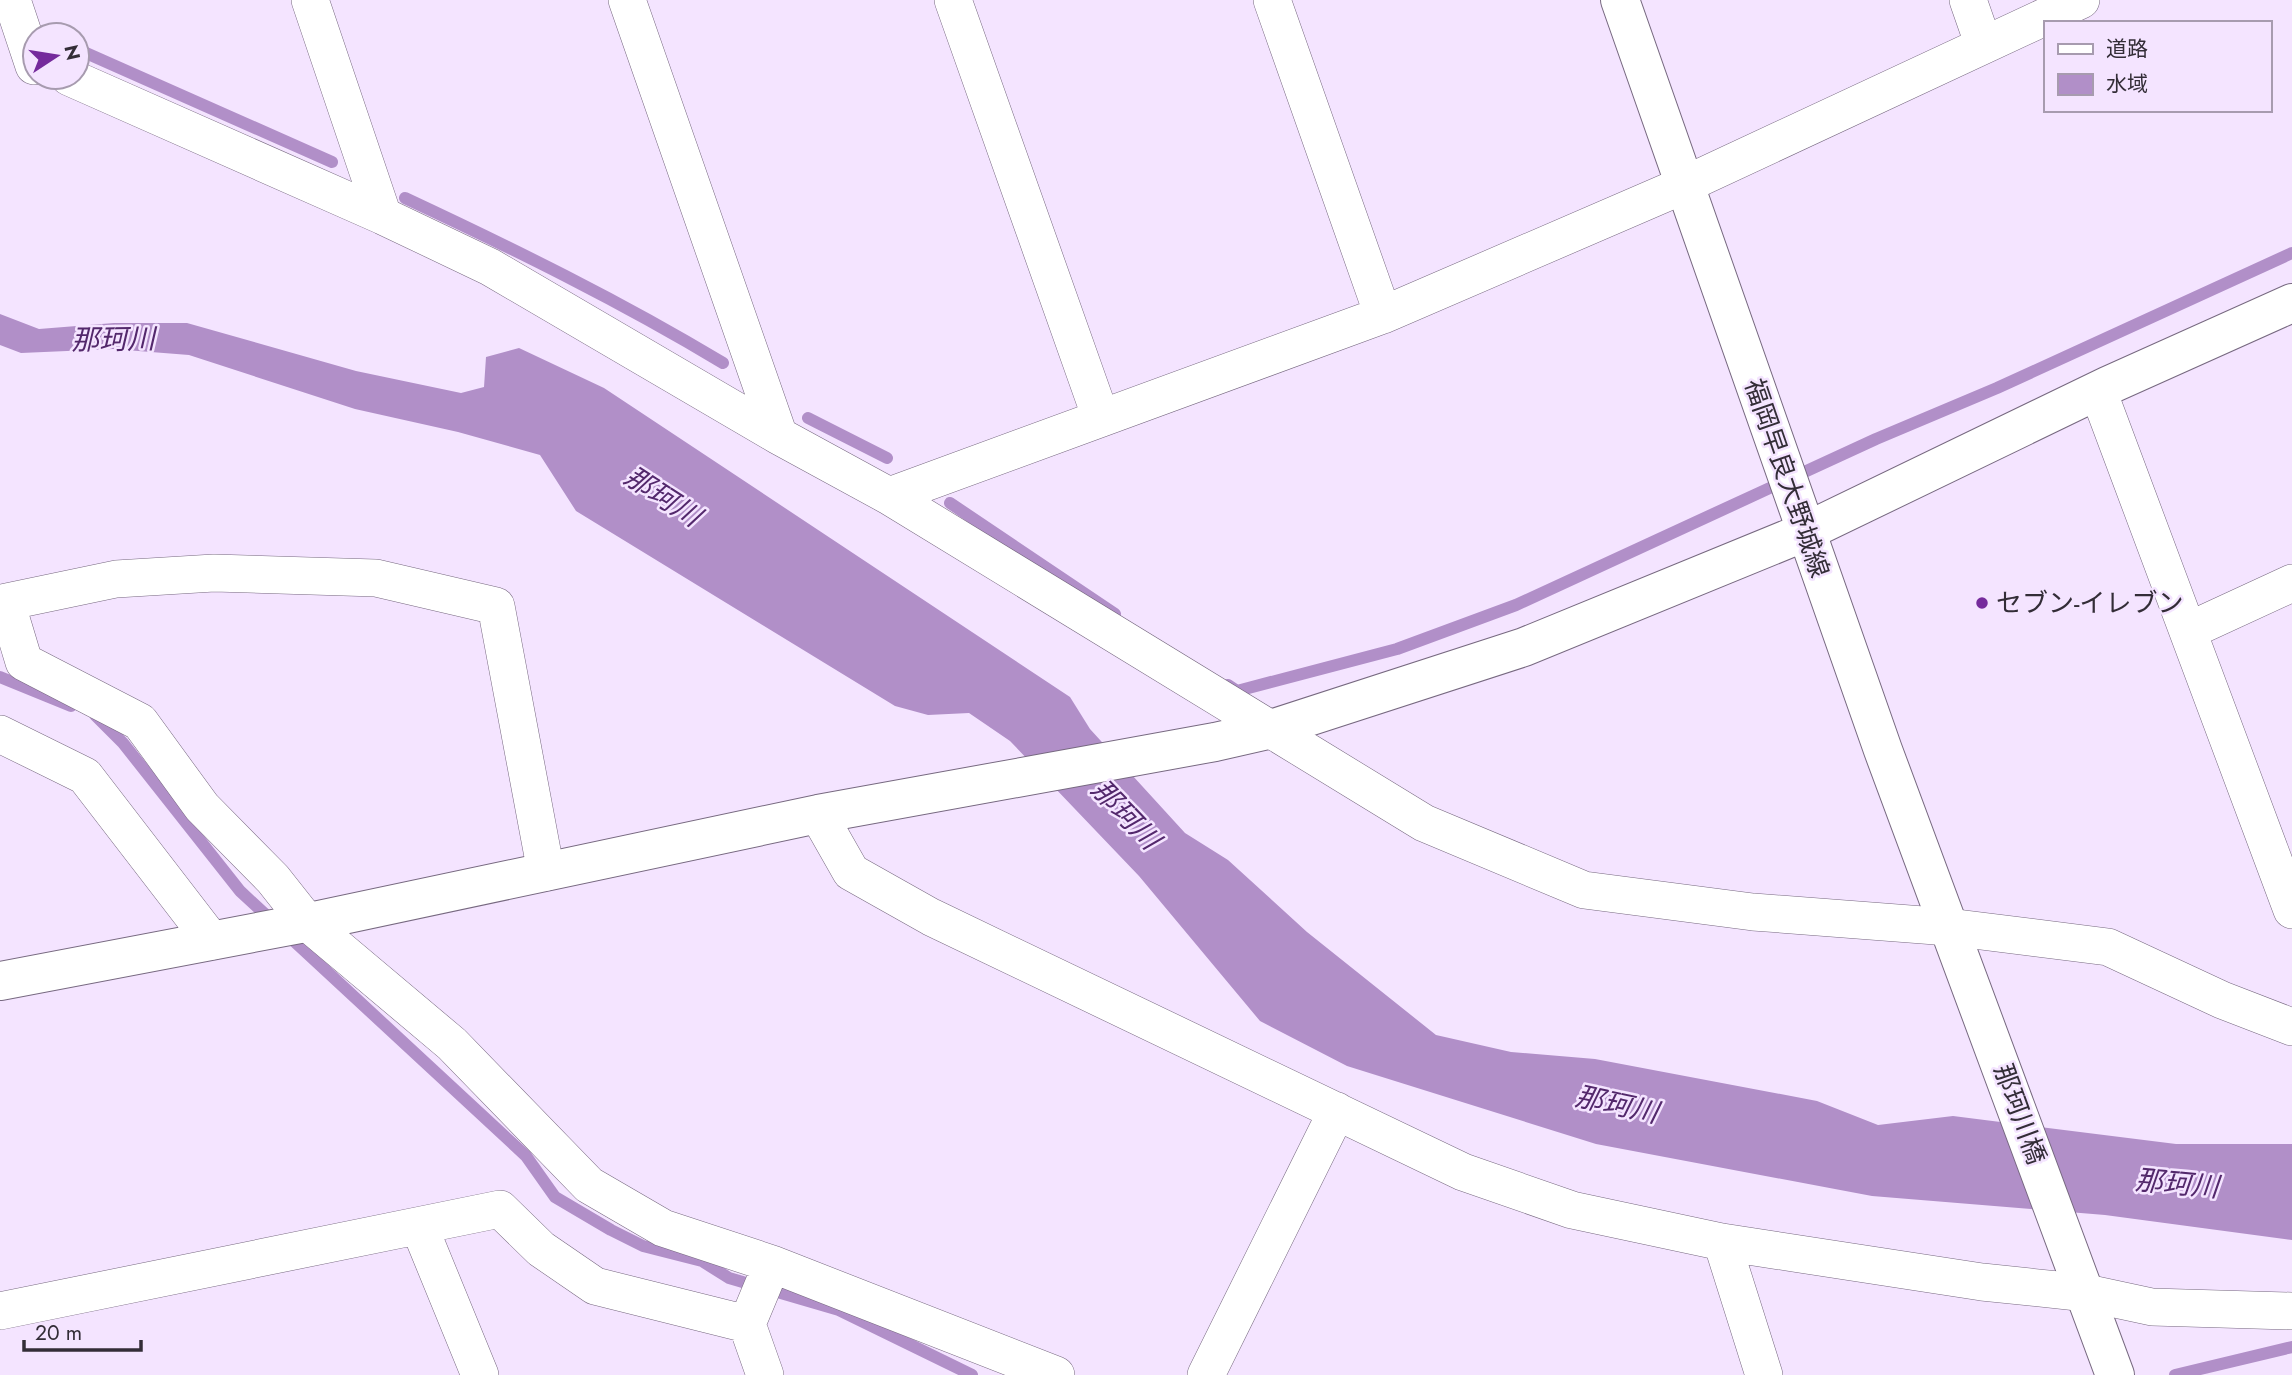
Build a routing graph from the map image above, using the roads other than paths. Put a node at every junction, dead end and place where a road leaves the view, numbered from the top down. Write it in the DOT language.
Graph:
graph roads {
  1 [pos="12,0"];
  2 [pos="310,0"];
  3 [pos="627,0"];
  4 [pos="953,0"];
  5 [pos="1272,0"];
  6 [pos="1620,0"];
  7 [pos="1968,0"];
  8 [pos="2081,0"];
  9 [pos="1983,43"];
  10 [pos="21,52"];
  11 [pos="91,87"];
  12 [pos="1684,185"];
  13 [pos="383,216"];
  14 [pos="2292,303"];
  15 [pos="1382,315"];
  16 [pos="2098,391"];
  17 [pos="1101,418"];
  18 [pos="779,436"];
  19 [pos="889,496"];
  20 [pos="1805,532"];
  21 [pos="2292,583"];
  22 [pos="2188,631"];
  23 [pos="1268,730"];
  24 [pos="0,734"];
  25 [pos="818,814"];
  26 [pos="547,872"];
  27 [pos="2292,911"];
  28 [pos="306,923"];
  29 [pos="212,941"];
  30 [pos="1955,941"];
  31 [pos="0,981"];
  32 [pos="2292,1027"];
  33 [pos="1337,1111"];
  34 [pos="419,1226"];
  35 [pos="1722,1242"];
  36 [pos="772,1264"];
  37 [pos="2083,1283"];
  38 [pos="0,1311"];
  39 [pos="2292,1311"];
  40 [pos="747,1324"];
  41 [pos="480,1375"];
  42 [pos="765,1375"];
  43 [pos="1056,1375"];
  44 [pos="1206,1375"];
  45 [pos="1764,1375"];
  46 [pos="2115,1375"];
  1 -- 10 [label="street"];
  2 -- 13 [label="street"];
  3 -- 18 [label="street"];
  4 -- 17 [label="street"];
  5 -- 15 [label="street"];
  6 -- 12 [label="street, 福岡早良大野城線"];
  7 -- 9 [label="street"];
  8 -- 9 [label="street"];
  9 -- 12 [label="street"];
  11 -- 13 [label="street"];
  12 -- 15 [label="street"];
  12 -- 20 [label="street, 福岡早良大野城線"];
  13 -- 18 [label="street"];
  14 -- 16 [label="street"];
  15 -- 17 [label="street"];
  16 -- 20 [label="street"];
  16 -- 22 [label="street"];
  17 -- 19 [label="street"];
  18 -- 19 [label="street"];
  19 -- 23 [label="street"];
  20 -- 23 [label="street"];
  20 -- 30 [label="street, 福岡早良大野城線"];
  21 -- 22 [label="street"];
  22 -- 27 [label="street"];
  23 -- 25 [label="street"];
  23 -- 30 [label="street"];
  24 -- 29 [label="street"];
  25 -- 26 [label="street"];
  25 -- 33 [label="street"];
  26 -- 28 [label="street"];
  26 -- 28 [label="street"];
  28 -- 29 [label="street"];
  28 -- 36 [label="street"];
  29 -- 31 [label="street"];
  30 -- 32 [label="street"];
  30 -- 37 [label="street, 那珂川橋"];
  33 -- 35 [label="street"];
  33 -- 44 [label="street"];
  34 -- 38 [label="street"];
  34 -- 40 [label="street"];
  34 -- 41 [label="street"];
  35 -- 37 [label="street"];
  35 -- 45 [label="street"];
  36 -- 40 [label="street"];
  36 -- 43 [label="street"];
  37 -- 39 [label="street"];
  37 -- 46 [label="street"];
  40 -- 42 [label="street"];
}
